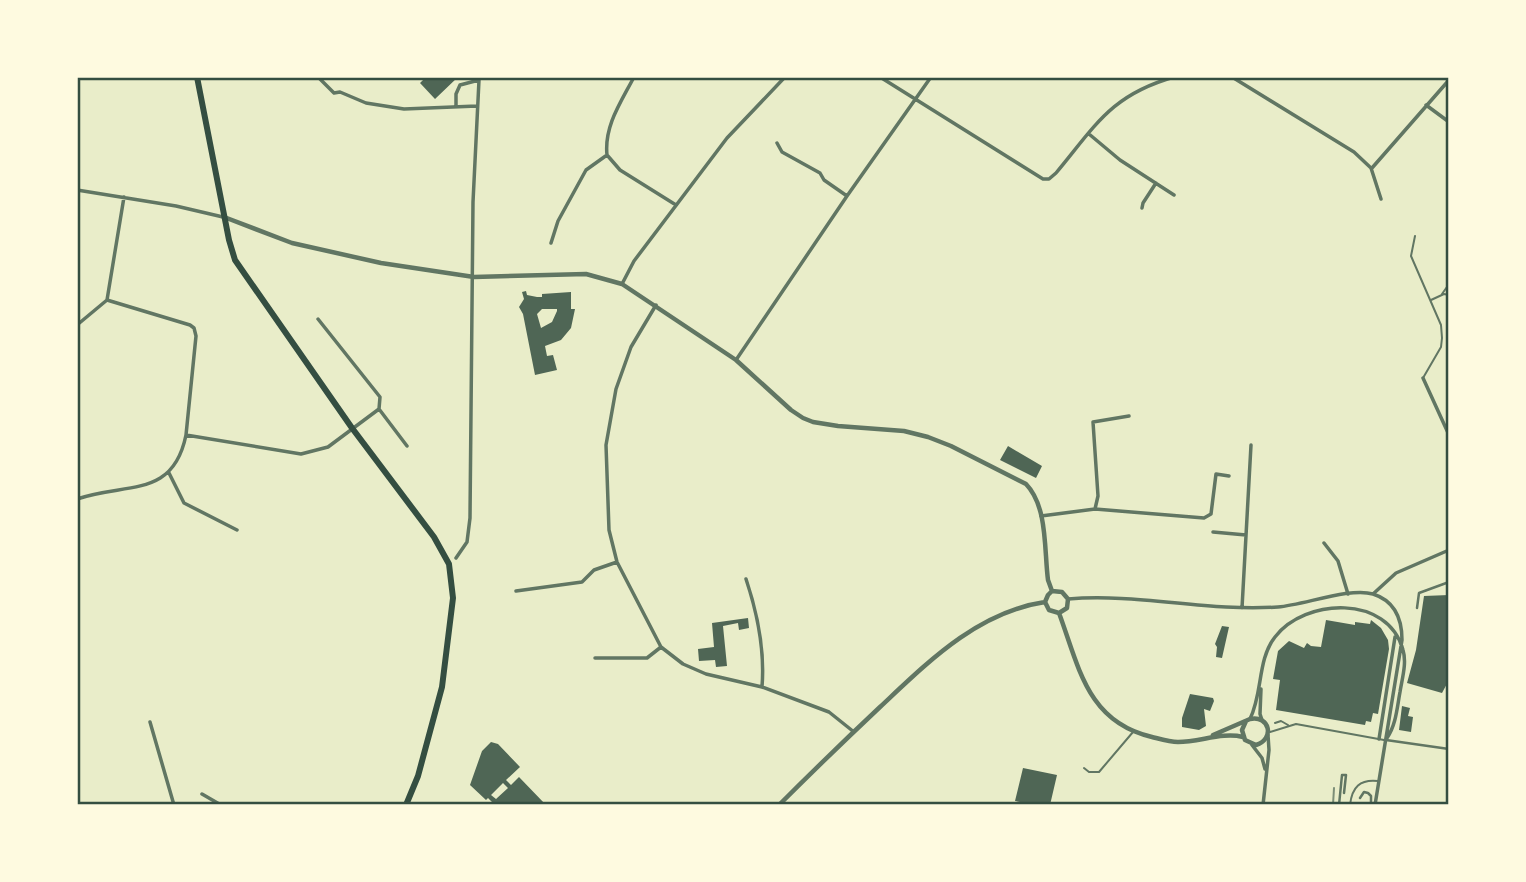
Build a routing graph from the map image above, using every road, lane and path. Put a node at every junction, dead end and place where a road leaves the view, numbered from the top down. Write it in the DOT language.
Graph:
graph roads {
  1 [pos="197,77"];
  2 [pos="318,77"];
  3 [pos="634,77"];
  4 [pos="785,77"];
  5 [pos="880,77"];
  6 [pos="931,77"];
  7 [pos="1150,77"];
  8 [pos="1174,77"];
  9 [pos="1231,77"];
  10 [pos="479,78"];
  11 [pos="1449,80"];
  12 [pos="1152,83"];
  13 [pos="915,97"];
  14 [pos="1426,105"];
  15 [pos="477,106"];
  16 [pos="457,107"];
  17 [pos="1449,122"];
  18 [pos="1089,134"];
  19 [pos="777,143"];
  20 [pos="607,155"];
  21 [pos="1371,169"];
  22 [pos="1156,183"];
  23 [pos="77,190"];
  24 [pos="1174,195"];
  25 [pos="847,196"];
  26 [pos="124,197"];
  27 [pos="1381,199"];
  28 [pos="676,205"];
  29 [pos="1142,208"];
  30 [pos="224,217"];
  31 [pos="1415,236"];
  32 [pos="551,243"];
  33 [pos="474,277"];
  34 [pos="622,284"];
  35 [pos="1449,284"];
  36 [pos="1441,295"];
  37 [pos="1449,295"];
  38 [pos="107,300"];
  39 [pos="1430,301"];
  40 [pos="656,305"];
  41 [pos="318,318"];
  42 [pos="77,324"];
  43 [pos="736,360"];
  44 [pos="1423,378"];
  45 [pos="379,409"];
  46 [pos="1129,416"];
  47 [pos="352,428"];
  48 [pos="186,435"];
  49 [pos="1449,435"];
  50 [pos="1251,445"];
  51 [pos="407,446"];
  52 [pos="169,473"];
  53 [pos="1229,476"];
  54 [pos="77,499"];
  55 [pos="1095,509"];
  56 [pos="1041,516"];
  57 [pos="237,530"];
  58 [pos="1213,532"];
  59 [pos="1246,536"];
  60 [pos="1325,543"];
  61 [pos="1449,550"];
  62 [pos="456,558"];
  63 [pos="617,562"];
  64 [pos="746,579"];
  65 [pos="1449,582"];
  66 [pos="516,591"];
  67 [pos="1052,591"];
  68 [pos="1348,594"];
  69 [pos="1373,594"];
  70 [pos="1068,599"];
  71 [pos="1045,602"];
  72 [pos="1242,608"];
  73 [pos="1417,608"];
  74 [pos="1059,613"];
  75 [pos="1395,635"];
  76 [pos="661,647"];
  77 [pos="595,658"];
  78 [pos="1261,680"];
  79 [pos="762,687"];
  80 [pos="1248,720"];
  81 [pos="1262,720"];
  82 [pos="150,722"];
  83 [pos="1275,723"];
  84 [pos="1288,726"];
  85 [pos="854,732"];
  86 [pos="1133,732"];
  87 [pos="1268,734"];
  88 [pos="1243,737"];
  89 [pos="1205,739"];
  90 [pos="1379,739"];
  91 [pos="1386,740"];
  92 [pos="1252,744"];
  93 [pos="1449,749"];
  94 [pos="1084,768"];
  95 [pos="1266,774"];
  96 [pos="1378,781"];
  97 [pos="1344,793"];
  98 [pos="202,794"];
  99 [pos="1449,796"];
  100 [pos="1360,798"];
  101 [pos="174,805"];
  102 [pos="221,805"];
  103 [pos="405,805"];
  104 [pos="779,805"];
  105 [pos="1263,805"];
  106 [pos="1342,805"];
  107 [pos="1350,805"];
  108 [pos="1373,805"];
  109 [pos="1448,805"];
  1 -- 30 [label="main road"];
  2 -- 16 [label="street"];
  3 -- 20 [label="street"];
  4 -- 28 [label="street"];
  5 -- 13 [label="street"];
  6 -- 13 [label="street"];
  7 -- 12 [label="street"];
  8 -- 12 [label="street"];
  9 -- 21 [label="street"];
  10 -- 15 [label="street"];
  10 -- 16 [label="street"];
  11 -- 14 [label="street"];
  12 -- 18 [label="street"];
  13 -- 18 [label="street"];
  13 -- 25 [label="street"];
  14 -- 17 [label="street"];
  14 -- 21 [label="street"];
  15 -- 16 [label="street"];
  15 -- 33 [label="street"];
  18 -- 22 [label="street"];
  19 -- 25 [label="street"];
  20 -- 28 [label="street"];
  20 -- 32 [label="street"];
  21 -- 27 [label="street"];
  22 -- 24 [label="street"];
  22 -- 29 [label="street"];
  23 -- 26 [label="street"];
  25 -- 43 [label="street"];
  26 -- 30 [label="street"];
  26 -- 38 [label="street"];
  28 -- 34 [label="street"];
  30 -- 33 [label="street"];
  30 -- 47 [label="main road"];
  31 -- 39 [label="lane"];
  33 -- 34 [label="street"];
  33 -- 62 [label="street"];
  34 -- 40 [label="street"];
  35 -- 36 [label="lane"];
  36 -- 37 [label="lane"];
  36 -- 39 [label="lane"];
  38 -- 42 [label="street"];
  38 -- 48 [label="street"];
  39 -- 44 [label="lane"];
  40 -- 43 [label="street"];
  40 -- 63 [label="street"];
  41 -- 45 [label="street"];
  43 -- 56 [label="street"];
  44 -- 49 [label="street"];
  45 -- 47 [label="street"];
  45 -- 51 [label="street"];
  46 -- 55 [label="street"];
  47 -- 48 [label="street"];
  47 -- 103 [label="main road"];
  48 -- 52 [label="street"];
  50 -- 59 [label="street"];
  52 -- 54 [label="street"];
  52 -- 57 [label="street"];
  53 -- 55 [label="street"];
  55 -- 56 [label="street"];
  56 -- 67 [label="street"];
  58 -- 59 [label="street"];
  59 -- 72 [label="street"];
  60 -- 68 [label="street"];
  61 -- 69 [label="street"];
  63 -- 66 [label="street"];
  63 -- 76 [label="street"];
  64 -- 79 [label="street"];
  65 -- 73 [label="street"];
  67 -- 70 [label="street"];
  67 -- 71 [label="street"];
  68 -- 69 [label="street"];
  68 -- 72 [label="street"];
  69 -- 91 [label="street"];
  70 -- 72 [label="street"];
  70 -- 74 [label="street"];
  71 -- 74 [label="street"];
  71 -- 85 [label="street"];
  74 -- 86 [label="street"];
  75 -- 78 [label="street"];
  75 -- 90 [label="street"];
  75 -- 91 [label="street"];
  76 -- 77 [label="street"];
  76 -- 79 [label="street"];
  78 -- 80 [label="street"];
  78 -- 81 [label="street"];
  79 -- 85 [label="street"];
  80 -- 81 [label="street"];
  80 -- 88 [label="street"];
  80 -- 89 [label="street"];
  81 -- 87 [label="street"];
  82 -- 101 [label="street"];
  83 -- 84 [label="lane"];
  84 -- 87 [label="lane"];
  84 -- 90 [label="lane"];
  85 -- 104 [label="street"];
  86 -- 89 [label="street"];
  86 -- 94 [label="lane"];
  87 -- 92 [label="street"];
  87 -- 95 [label="street"];
  88 -- 89 [label="street"];
  88 -- 92 [label="street"];
  90 -- 91 [label="lane"];
  91 -- 93 [label="street"];
  91 -- 96 [label="street"];
  92 -- 95 [label="street"];
  95 -- 105 [label="street"];
  96 -- 107 [label="lane"];
  96 -- 108 [label="street"];
  97 -- 106 [label="street"];
  98 -- 102 [label="street"];
  99 -- 109 [label="street"];
  100 -- 108 [label="street"];
}
